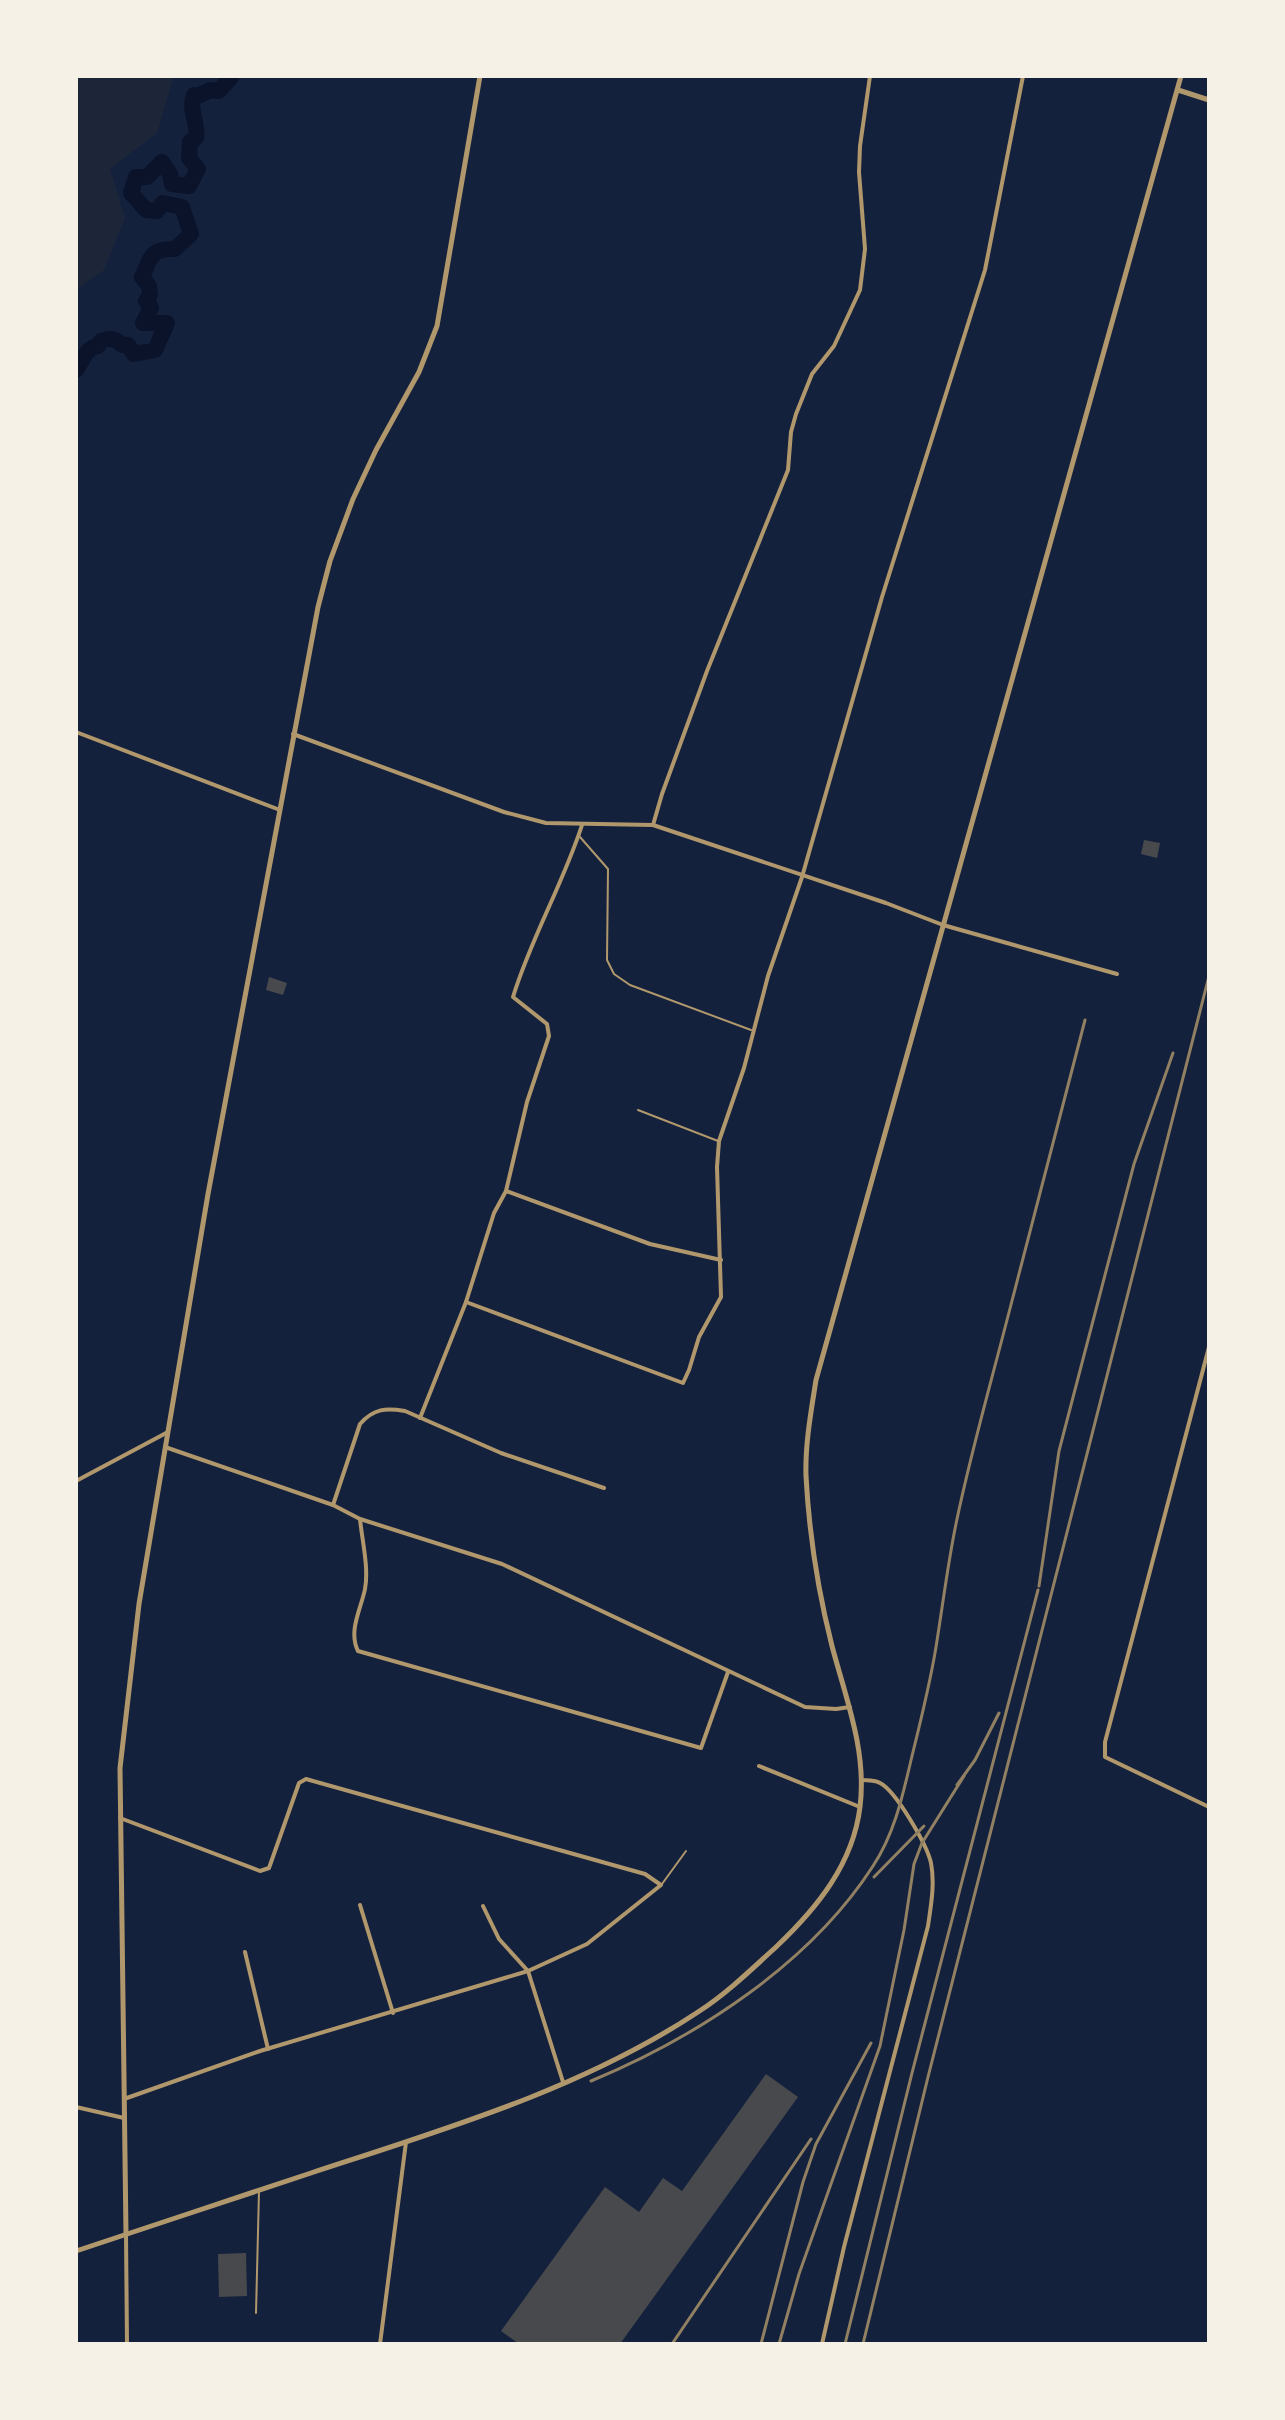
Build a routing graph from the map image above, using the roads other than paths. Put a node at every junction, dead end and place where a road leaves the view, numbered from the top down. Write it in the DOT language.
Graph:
graph roads {
  1 [pos="480,76"];
  2 [pos="870,76"];
  3 [pos="1023,76"];
  4 [pos="1181,76"];
  5 [pos="1178,90"];
  6 [pos="1209,100"];
  7 [pos="76,732"];
  8 [pos="293,734"];
  9 [pos="280,810"];
  10 [pos="583,825"];
  11 [pos="653,825"];
  12 [pos="579,836"];
  13 [pos="802,877"];
  14 [pos="943,925"];
  15 [pos="1117,974"];
  16 [pos="753,1031"];
  17 [pos="638,1110"];
  18 [pos="719,1141"];
  19 [pos="506,1191"];
  20 [pos="721,1260"];
  21 [pos="466,1302"];
  22 [pos="1209,1351"];
  23 [pos="420,1418"];
  24 [pos="168,1432"];
  25 [pos="164,1447"];
  26 [pos="76,1481"];
  27 [pos="604,1488"];
  28 [pos="333,1505"];
  29 [pos="360,1519"];
  30 [pos="728,1672"];
  31 [pos="850,1707"];
  32 [pos="759,1766"];
  33 [pos="861,1780"];
  34 [pos="860,1807"];
  35 [pos="1209,1807"];
  36 [pos="120,1818"];
  37 [pos="686,1851"];
  38 [pos="661,1885"];
  39 [pos="360,1905"];
  40 [pos="483,1906"];
  41 [pos="245,1952"];
  42 [pos="528,1971"];
  43 [pos="393,2013"];
  44 [pos="268,2049"];
  45 [pos="563,2082"];
  46 [pos="124,2099"];
  47 [pos="76,2107"];
  48 [pos="124,2118"];
  49 [pos="406,2142"];
  50 [pos="259,2190"];
  51 [pos="126,2234"];
  52 [pos="76,2251"];
  53 [pos="256,2313"];
  54 [pos="127,2344"];
  55 [pos="380,2344"];
  56 [pos="822,2344"];
  1 -- 8 [label="street"];
  2 -- 11 [label="street"];
  3 -- 13 [label="street"];
  4 -- 5 [label="street"];
  5 -- 6 [label="street"];
  5 -- 14 [label="street"];
  7 -- 9 [label="street"];
  8 -- 9 [label="street"];
  8 -- 10 [label="street"];
  9 -- 24 [label="street"];
  10 -- 11 [label="street"];
  10 -- 12 [label="street"];
  11 -- 13 [label="street"];
  12 -- 16 [label="lane"];
  12 -- 19 [label="street"];
  13 -- 14 [label="street"];
  13 -- 16 [label="street"];
  14 -- 15 [label="street"];
  14 -- 31 [label="street"];
  16 -- 18 [label="street"];
  17 -- 18 [label="lane"];
  18 -- 20 [label="street"];
  19 -- 20 [label="street"];
  19 -- 21 [label="street"];
  20 -- 21 [label="street"];
  21 -- 23 [label="street"];
  22 -- 35 [label="street"];
  23 -- 27 [label="street"];
  23 -- 28 [label="street"];
  24 -- 25 [label="street"];
  24 -- 26 [label="street"];
  25 -- 28 [label="street"];
  25 -- 36 [label="street"];
  28 -- 29 [label="street"];
  29 -- 30 [label="street"];
  29 -- 30 [label="street"];
  30 -- 31 [label="street"];
  31 -- 33 [label="street"];
  32 -- 34 [label="street"];
  33 -- 34 [label="street"];
  33 -- 56 [label="street"];
  34 -- 45 [label="street"];
  36 -- 38 [label="street"];
  36 -- 46 [label="street"];
  37 -- 38 [label="lane"];
  38 -- 42 [label="street"];
  39 -- 43 [label="street"];
  40 -- 42 [label="street"];
  41 -- 44 [label="street"];
  42 -- 43 [label="street"];
  42 -- 45 [label="street"];
  43 -- 44 [label="street"];
  44 -- 46 [label="street"];
  45 -- 49 [label="street"];
  46 -- 48 [label="street"];
  47 -- 48 [label="street"];
  48 -- 51 [label="street"];
  49 -- 50 [label="street"];
  49 -- 55 [label="street"];
  50 -- 51 [label="street"];
  50 -- 53 [label="lane"];
  51 -- 52 [label="street"];
  51 -- 54 [label="street"];
}
